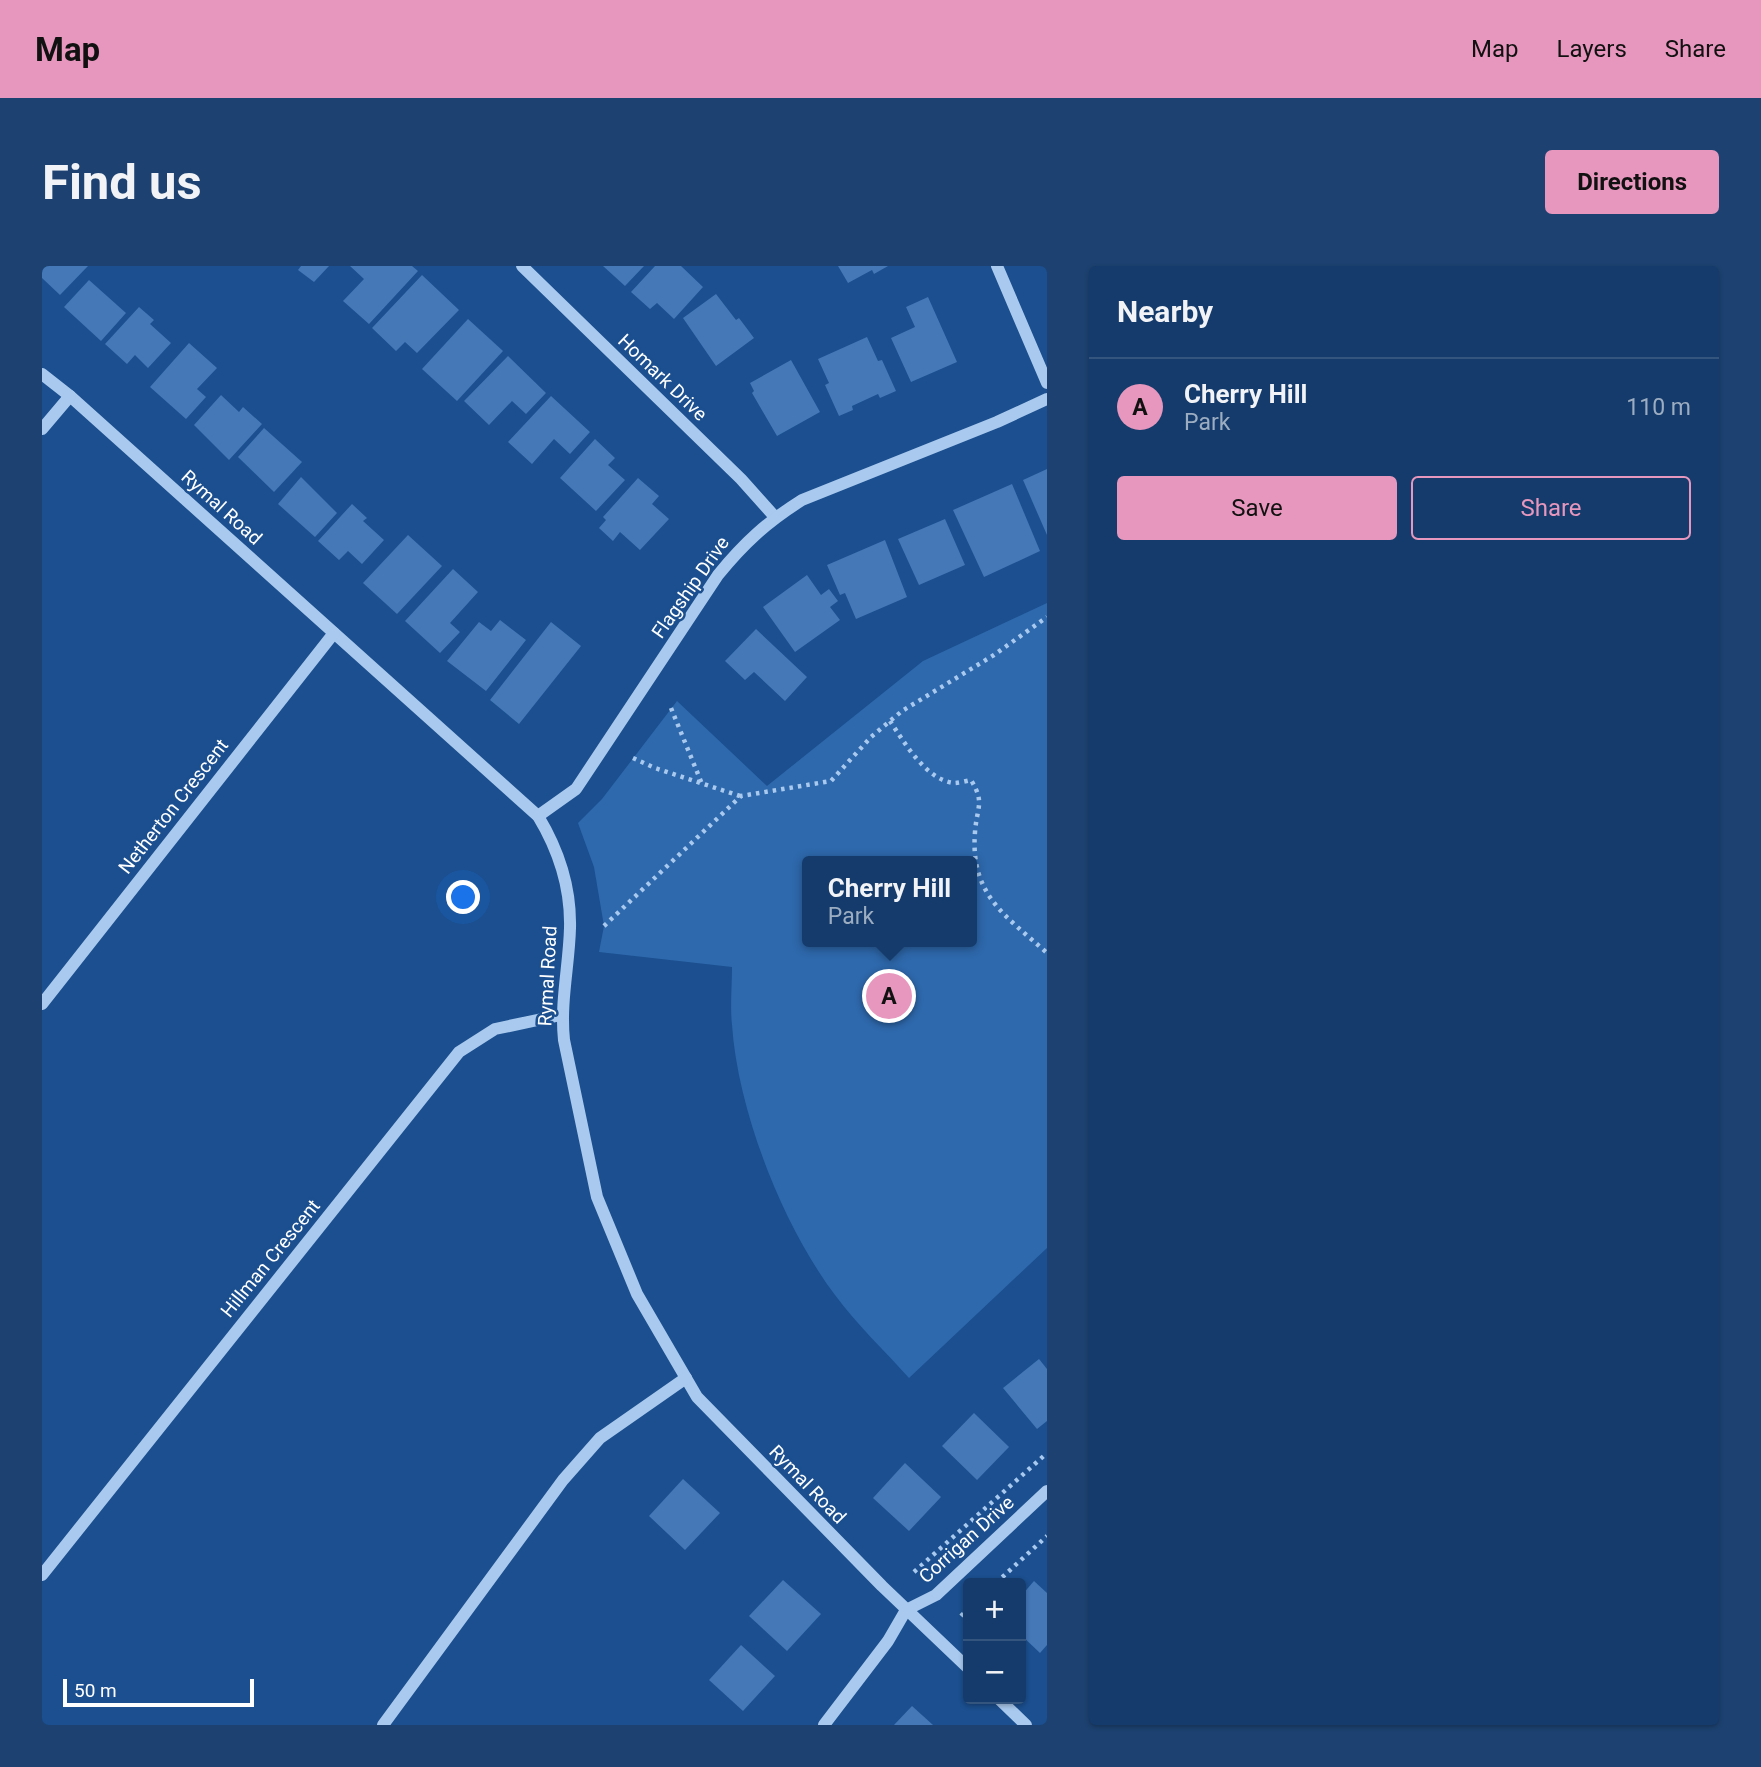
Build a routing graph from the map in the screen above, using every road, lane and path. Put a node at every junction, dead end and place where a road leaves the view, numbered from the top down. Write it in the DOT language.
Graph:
graph roads {
  1 [pos="522,266"];
  2 [pos="997,266"];
  3 [pos="42,374"];
  4 [pos="1047,383"];
  5 [pos="70,396"];
  6 [pos="1047,400"];
  7 [pos="42,429"];
  8 [pos="775,517"];
  9 [pos="1047,617"];
  10 [pos="334,633"];
  11 [pos="671,708"];
  12 [pos="890,721"];
  13 [pos="633,758"];
  14 [pos="702,784"];
  15 [pos="741,796"];
  16 [pos="538,816"];
  17 [pos="604,926"];
  18 [pos="1047,953"];
  19 [pos="42,1003"];
  20 [pos="561,1015"];
  21 [pos="686,1378"];
  22 [pos="1047,1453"];
  23 [pos="1047,1491"];
  24 [pos="1047,1536"];
  25 [pos="914,1572"];
  26 [pos="42,1575"];
  27 [pos="1001,1578"];
  28 [pos="906,1610"];
  29 [pos="963,1663"];
  30 [pos="1004,1704"];
  31 [pos="383,1725"];
  32 [pos="824,1725"];
  33 [pos="1026,1725"];
  1 -- 8 [label="street, Homark Drive"];
  2 -- 4 [label="street"];
  3 -- 5 [label="street, Rymal Road"];
  5 -- 7 [label="street"];
  5 -- 10 [label="street, Rymal Road"];
  6 -- 8 [label="street, Flagship Drive"];
  8 -- 16 [label="street, Flagship Drive"];
  9 -- 12 [label="path"];
  10 -- 16 [label="street, Rymal Road"];
  10 -- 19 [label="street, Netherton Crescent"];
  11 -- 14 [label="path"];
  12 -- 15 [label="path"];
  12 -- 18 [label="path"];
  13 -- 14 [label="path"];
  14 -- 15 [label="path"];
  15 -- 17 [label="path"];
  16 -- 20 [label="street, Rymal Road"];
  20 -- 21 [label="street, Rymal Road"];
  20 -- 26 [label="street, Hillman Crescent"];
  21 -- 28 [label="street, Rymal Road"];
  21 -- 31 [label="street"];
  22 -- 25 [label="path"];
  23 -- 28 [label="street, Corrigan Drive"];
  24 -- 27 [label="path"];
  28 -- 29 [label="street, Rymal Road"];
  28 -- 32 [label="street"];
  30 -- 33 [label="street"];
}
